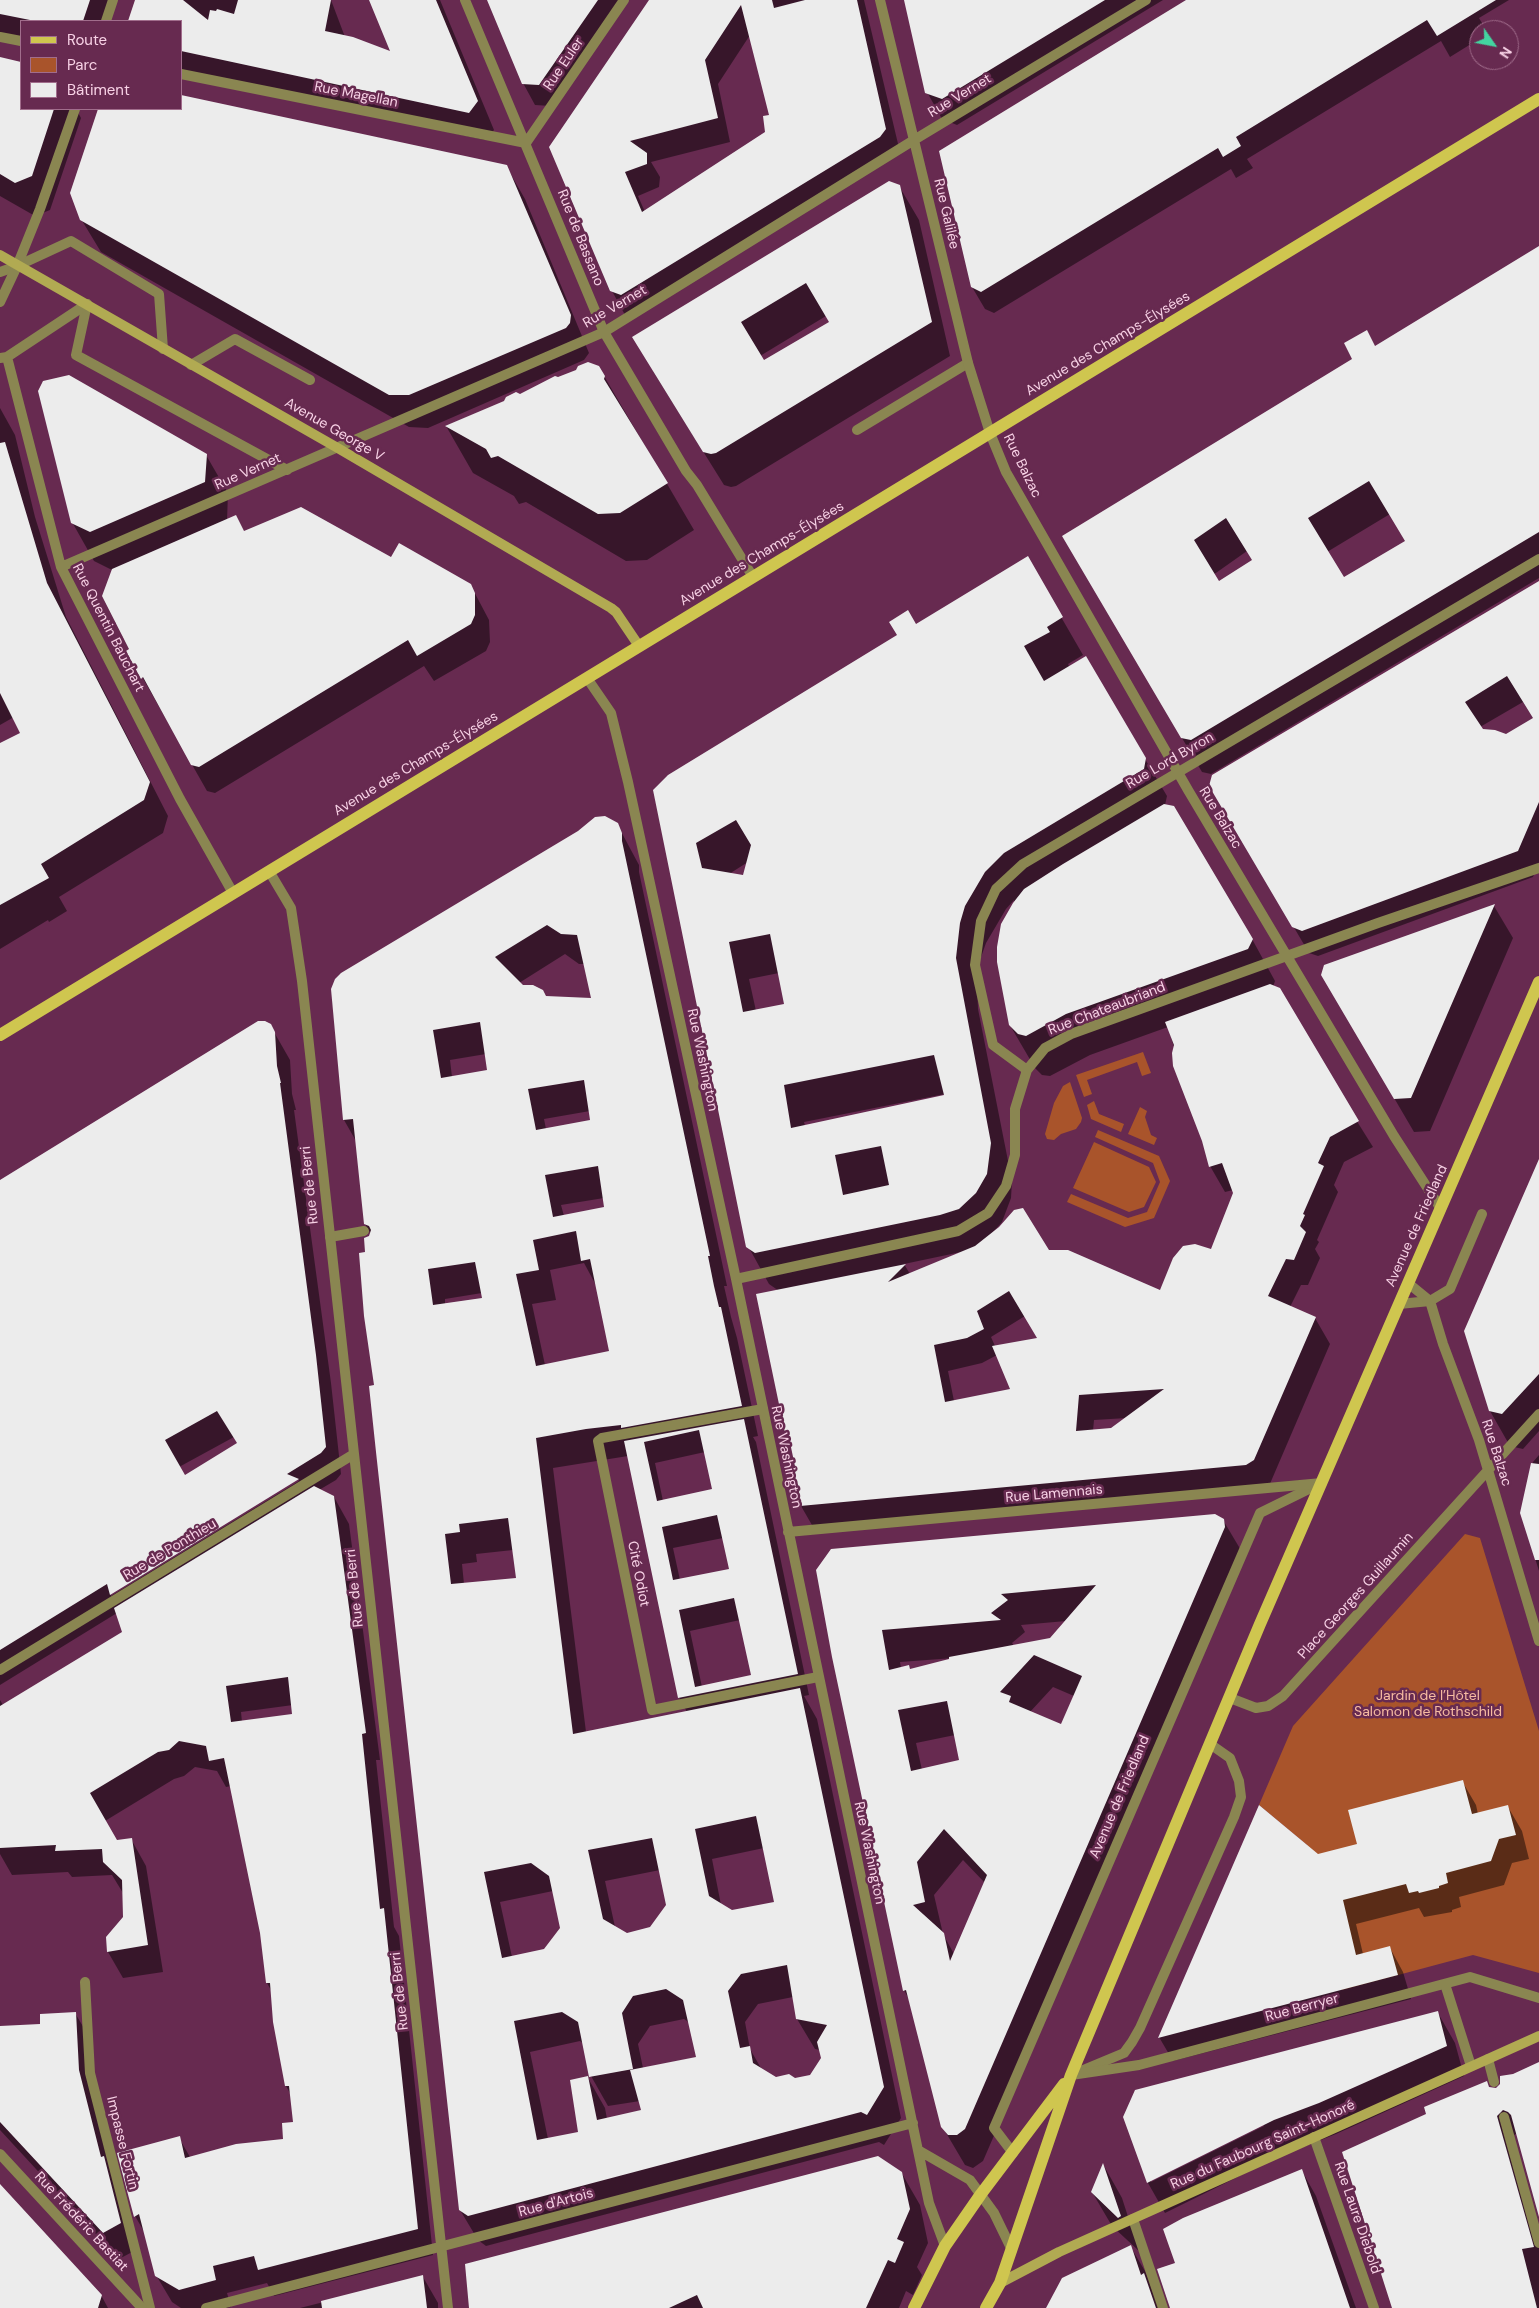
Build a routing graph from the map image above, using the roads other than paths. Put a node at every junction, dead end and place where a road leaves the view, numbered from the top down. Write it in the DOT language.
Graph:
graph roads {
  1 [pos="113,0"];
  2 [pos="465,0"];
  3 [pos="624,0"];
  4 [pos="880,0"];
  5 [pos="1146,0"];
  6 [pos="106,20"];
  7 [pos="0,36"];
  8 [pos="20,41"];
  9 [pos="182,74"];
  10 [pos="1539,99"];
  11 [pos="75,110"];
  12 [pos="914,140"];
  13 [pos="526,143"];
  14 [pos="0,255"];
  15 [pos="17,266"];
  16 [pos="0,272"];
  17 [pos="0,302"];
  18 [pos="87,304"];
  19 [pos="604,332"];
  20 [pos="163,349"];
  21 [pos="4,358"];
  22 [pos="968,363"];
  23 [pos="191,365"];
  24 [pos="310,380"];
  25 [pos="857,430"];
  26 [pos="990,433"];
  27 [pos="336,447"];
  28 [pos="287,470"];
  29 [pos="1539,558"];
  30 [pos="61,567"];
  31 [pos="754,577"];
  32 [pos="639,646"];
  33 [pos="587,678"];
  34 [pos="1178,772"];
  35 [pos="1539,868"];
  36 [pos="269,871"];
  37 [pos="233,893"];
  38 [pos="1286,956"];
  39 [pos="1539,982"];
  40 [pos="1,1032"];
  41 [pos="1027,1070"];
  42 [pos="1441,1209"];
  43 [pos="1482,1214"];
  44 [pos="364,1230"];
  45 [pos="330,1237"];
  46 [pos="736,1278"];
  47 [pos="1408,1284"];
  48 [pos="1430,1301"];
  49 [pos="1399,1304"];
  50 [pos="763,1409"];
  51 [pos="1539,1414"];
  52 [pos="354,1454"];
  53 [pos="1488,1471"];
  54 [pos="1322,1483"];
  55 [pos="788,1532"];
  56 [pos="1539,1641"];
  57 [pos="0,1670"];
  58 [pos="818,1677"];
  59 [pos="1230,1698"];
  60 [pos="1210,1744"];
  61 [pos="85,1982"];
  62 [pos="1445,1984"];
  63 [pos="1539,1998"];
  64 [pos="1539,2036"];
  65 [pos="1488,2059"];
  66 [pos="1471,2066"];
  67 [pos="1071,2075"];
  68 [pos="1494,2082"];
  69 [pos="1504,2117"];
  70 [pos="913,2123"];
  71 [pos="1314,2136"];
  72 [pos="918,2150"];
  73 [pos="1013,2152"];
  74 [pos="0,2154"];
  75 [pos="981,2194"];
  76 [pos="1132,2219"];
  77 [pos="1539,2243"];
  78 [pos="945,2246"];
  79 [pos="442,2248"];
  80 [pos="1012,2250"];
  81 [pos="1000,2283"];
  82 [pos="142,2308"];
  83 [pos="150,2308"];
  84 [pos="206,2308"];
  85 [pos="448,2308"];
  86 [pos="914,2308"];
  87 [pos="986,2308"];
  88 [pos="1162,2308"];
  89 [pos="1374,2308"];
  1 -- 6 [label="street"];
  2 -- 13 [label="street, Rue de Bassano"];
  3 -- 13 [label="street, Rue Euler"];
  4 -- 12 [label="street, Rue Galilée"];
  5 -- 12 [label="street, Rue Vernet"];
  7 -- 8 [label="street"];
  9 -- 13 [label="street, Rue Magellan"];
  10 -- 26 [label="main road, Avenue des Champs-Élysées"];
  11 -- 15 [label="street"];
  12 -- 19 [label="street, Rue Vernet"];
  12 -- 22 [label="street, Rue Galilée"];
  13 -- 19 [label="street, Rue de Bassano"];
  14 -- 15 [label="street, Avenue George V"];
  15 -- 16 [label="street"];
  15 -- 17 [label="street"];
  15 -- 18 [label="street, Avenue George V"];
  15 -- 20 [label="street"];
  18 -- 20 [label="street, Avenue George V"];
  18 -- 21 [label="street"];
  18 -- 28 [label="street"];
  19 -- 27 [label="street, Rue Vernet"];
  19 -- 31 [label="street, Rue de Bassano"];
  20 -- 23 [label="street, Avenue George V"];
  21 -- 30 [label="street, Rue Quentin Bauchart"];
  22 -- 25 [label="street"];
  22 -- 26 [label="street, Rue Galilée"];
  23 -- 24 [label="street"];
  23 -- 27 [label="street, Avenue George V"];
  26 -- 31 [label="main road, Avenue des Champs-Élysées"];
  26 -- 34 [label="street, Rue Balzac"];
  27 -- 28 [label="street, Rue Vernet"];
  27 -- 32 [label="street, Avenue George V"];
  28 -- 30 [label="street, Rue Vernet"];
  29 -- 34 [label="street, Rue Lord Byron"];
  30 -- 37 [label="street, Rue Quentin Bauchart"];
  31 -- 32 [label="main road, Avenue des Champs-Élysées"];
  32 -- 33 [label="main road, Avenue des Champs-Élysées"];
  33 -- 36 [label="main road, Avenue des Champs-Élysées"];
  33 -- 46 [label="street, Rue Washington"];
  34 -- 38 [label="street, Rue Balzac"];
  34 -- 41 [label="street, Rue Lord Byron"];
  35 -- 38 [label="street, Rue Chateaubriand"];
  36 -- 37 [label="main road, Avenue des Champs-Élysées"];
  36 -- 45 [label="street, Rue de Berri"];
  37 -- 40 [label="main road, Avenue des Champs-Élysées"];
  38 -- 41 [label="street, Rue Chateaubriand"];
  38 -- 42 [label="street, Rue Balzac"];
  39 -- 42 [label="main road, Avenue de Friedland"];
  41 -- 46 [label="street, Rue Chateaubriand"];
  42 -- 47 [label="main road, Avenue de Friedland"];
  43 -- 48 [label="street"];
  44 -- 45 [label="street"];
  45 -- 52 [label="street, Rue de Berri"];
  46 -- 50 [label="street, Rue Washington"];
  47 -- 48 [label="street"];
  47 -- 49 [label="main road, Avenue de Friedland"];
  48 -- 49 [label="street"];
  48 -- 53 [label="street, Rue Balzac"];
  49 -- 54 [label="main road, Avenue de Friedland"];
  50 -- 55 [label="street, Rue Washington"];
  50 -- 58 [label="street, Cité Odiot"];
  51 -- 53 [label="street, Place Georges Guillaumin"];
  52 -- 57 [label="street, Rue de Ponthieu"];
  52 -- 79 [label="street, Rue de Berri"];
  53 -- 56 [label="street, Rue Balzac"];
  53 -- 59 [label="street, Place Georges Guillaumin"];
  54 -- 55 [label="street, Rue Lamennais"];
  54 -- 59 [label="main road, Avenue de Friedland"];
  54 -- 73 [label="street, Avenue de Friedland"];
  55 -- 58 [label="street, Rue Washington"];
  58 -- 70 [label="street, Rue Washington"];
  59 -- 60 [label="main road, Avenue de Friedland"];
  60 -- 67 [label="main road, Avenue de Friedland"];
  60 -- 67 [label="street"];
  61 -- 83 [label="street, Impasse Fortin"];
  62 -- 63 [label="street, Rue Berryer"];
  62 -- 66 [label="street"];
  62 -- 67 [label="street, Rue Berryer"];
  64 -- 65 [label="street, Rue du Faubourg Saint-Honoré"];
  65 -- 66 [label="street, Rue du Faubourg Saint-Honoré"];
  65 -- 68 [label="street"];
  66 -- 71 [label="street, Rue du Faubourg Saint-Honoré"];
  67 -- 73 [label="main road, Avenue de Friedland"];
  67 -- 80 [label="main road, Avenue de Friedland"];
  69 -- 77 [label="street"];
  70 -- 72 [label="street, Rue Washington"];
  70 -- 79 [label="street, Rue d'Artois"];
  71 -- 76 [label="street, Rue du Faubourg Saint-Honoré"];
  71 -- 89 [label="street, Rue Laure Diebold"];
  72 -- 75 [label="street"];
  72 -- 78 [label="street, Rue Washington"];
  73 -- 75 [label="main road, Avenue de Friedland"];
  74 -- 82 [label="street, Rue Frédéric Bastiat"];
  75 -- 78 [label="main road, Avenue de Friedland"];
  75 -- 80 [label="street"];
  76 -- 81 [label="street, Rue du Faubourg Saint-Honoré"];
  76 -- 88 [label="street"];
  78 -- 86 [label="main road, Avenue de Friedland"];
  79 -- 84 [label="street, Rue d'Artois"];
  79 -- 85 [label="street, Rue de Berri"];
  80 -- 81 [label="main road, Avenue de Friedland"];
  81 -- 87 [label="main road, Avenue de Friedland"];
}
